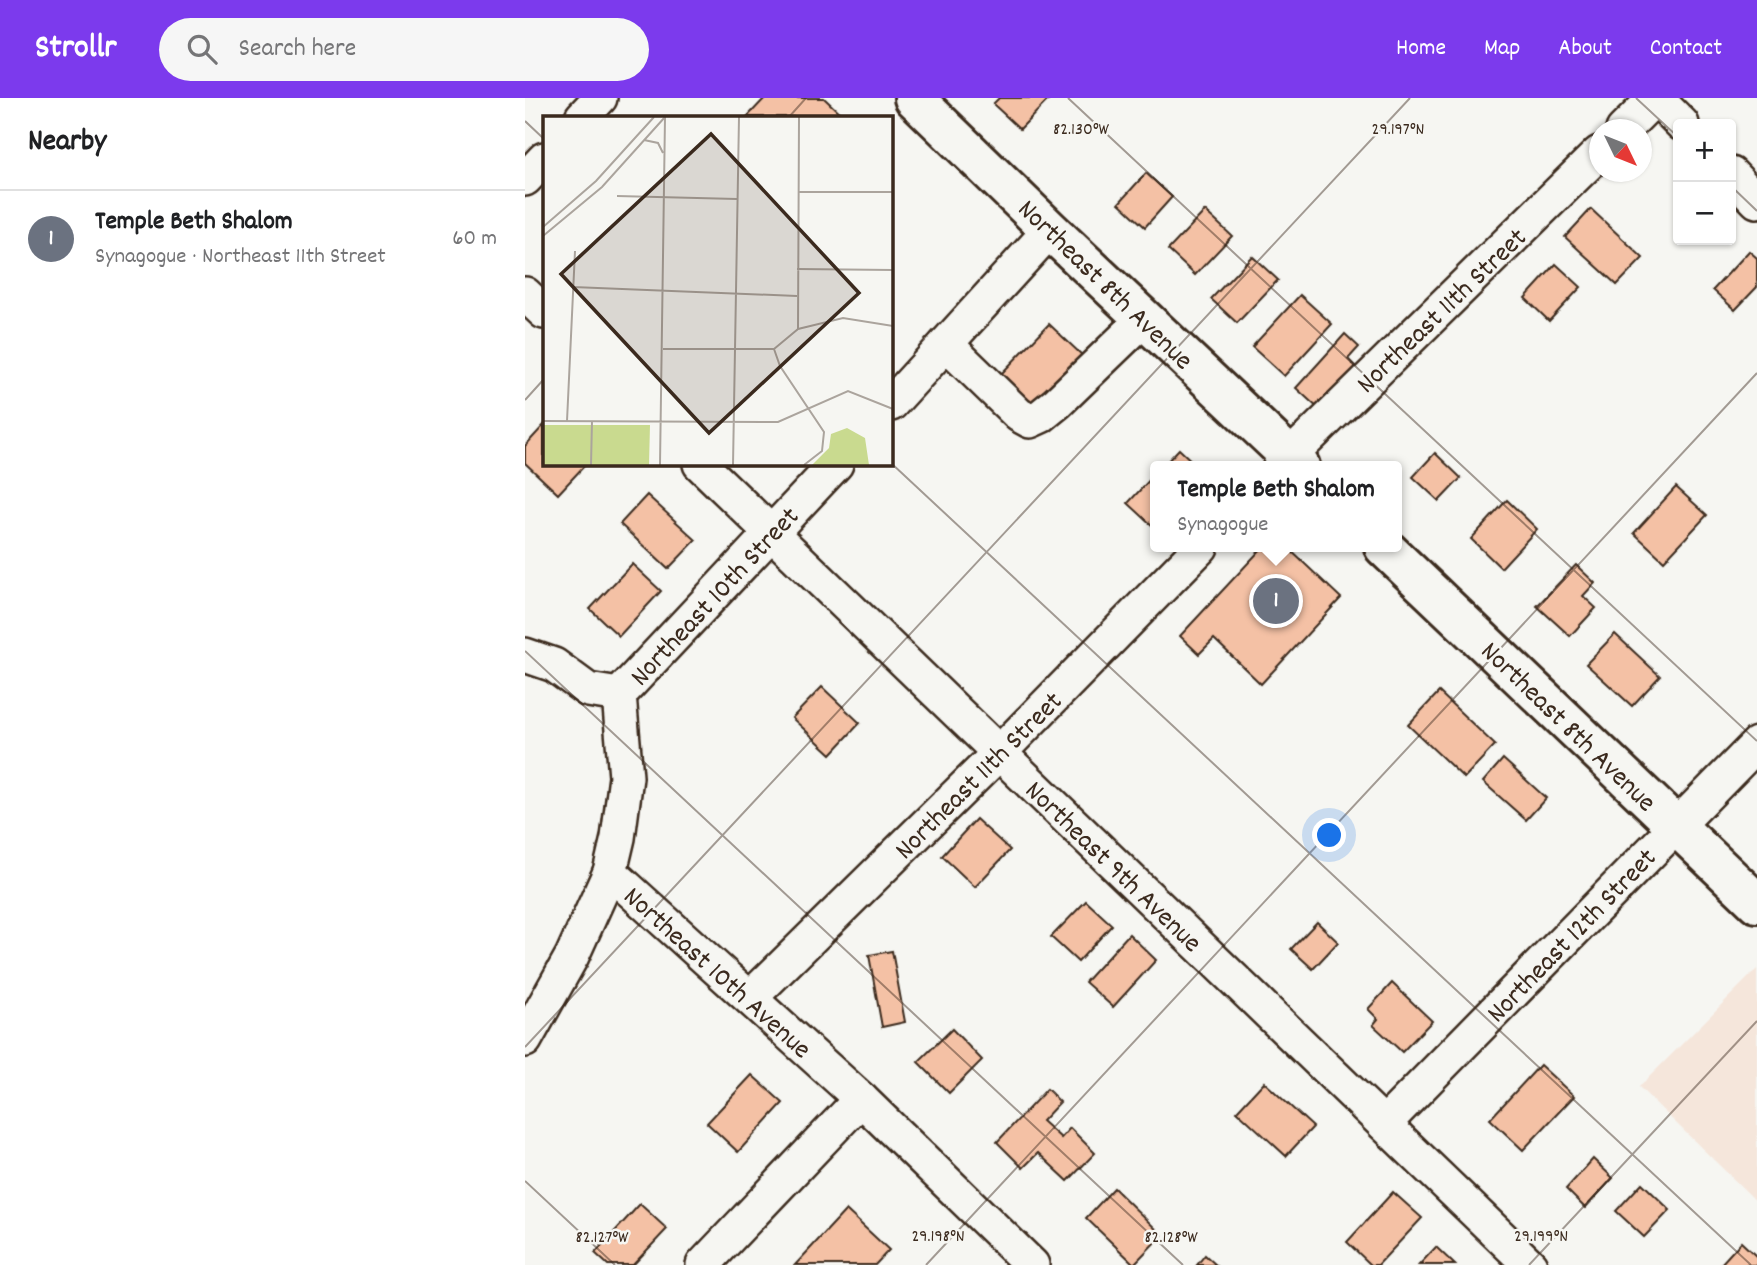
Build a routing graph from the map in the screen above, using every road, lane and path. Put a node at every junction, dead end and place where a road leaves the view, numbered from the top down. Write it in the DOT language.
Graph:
graph roads {
  1 [pos="600,98"];
  2 [pos="914,98"];
  3 [pos="1656,98"];
  4 [pos="583,116"];
  5 [pos="1634,119"];
  6 [pos="1677,119"];
  7 [pos="543,160"];
  8 [pos="1589,163"];
  9 [pos="1736,179"];
  10 [pos="525,180"];
  11 [pos="1757,201"];
  12 [pos="1050,230"];
  13 [pos="525,294"];
  14 [pos="543,311"];
  15 [pos="1145,319"];
  16 [pos="946,344"];
  17 [pos="893,402"];
  18 [pos="1288,461"];
  19 [pos="1292,461"];
  20 [pos="702,466"];
  21 [pos="834,466"];
  22 [pos="772,534"];
  23 [pos="1196,552"];
  24 [pos="1389,552"];
  25 [pos="525,655"];
  26 [pos="619,695"];
  27 [pos="1757,744"];
  28 [pos="999,753"];
  29 [pos="1676,826"];
  30 [pos="610,872"];
  31 [pos="1757,903"];
  32 [pos="750,998"];
  33 [pos="525,1040"];
  34 [pos="861,1099"];
  35 [pos="1384,1124"];
  36 [pos="1021,1261"];
  37 [pos="703,1265"];
  38 [pos="1530,1265"];
  1 -- 4 [label="street"];
  2 -- 12 [label="main road, Northeast 8th Avenue"];
  3 -- 5 [label="street"];
  3 -- 6 [label="street"];
  7 -- 10 [label="street"];
  8 -- 19 [label="street, Northeast 11th Street"];
  9 -- 11 [label="street"];
  12 -- 15 [label="main road, Northeast 8th Avenue"];
  12 -- 16 [label="street"];
  13 -- 14 [label="street"];
  15 -- 16 [label="street"];
  15 -- 18 [label="main road, Northeast 8th Avenue"];
  16 -- 17 [label="street"];
  20 -- 22 [label="street, Northeast 9th Avenue"];
  21 -- 22 [label="street, Northeast 10th Street"];
  22 -- 26 [label="street, Northeast 10th Street"];
  22 -- 28 [label="street, Northeast 9th Avenue"];
  23 -- 28 [label="street, Northeast 11th Street"];
  24 -- 29 [label="main road, Northeast 8th Avenue"];
  25 -- 26 [label="street"];
  26 -- 30 [label="street, Northeast 10th Avenue"];
  27 -- 29 [label="street, Northeast 12th Street"];
  28 -- 32 [label="street, Northeast 11th Street"];
  28 -- 35 [label="street, Northeast 9th Avenue"];
  29 -- 31 [label="main road, Northeast 8th Avenue"];
  29 -- 35 [label="street, Northeast 12th Street"];
  30 -- 32 [label="street, Northeast 10th Avenue"];
  30 -- 33 [label="street"];
  32 -- 34 [label="street, Northeast 10th Avenue"];
  34 -- 36 [label="street, Northeast 10th Avenue"];
  34 -- 37 [label="street"];
  35 -- 38 [label="street, Northeast 9th Avenue"];
}
